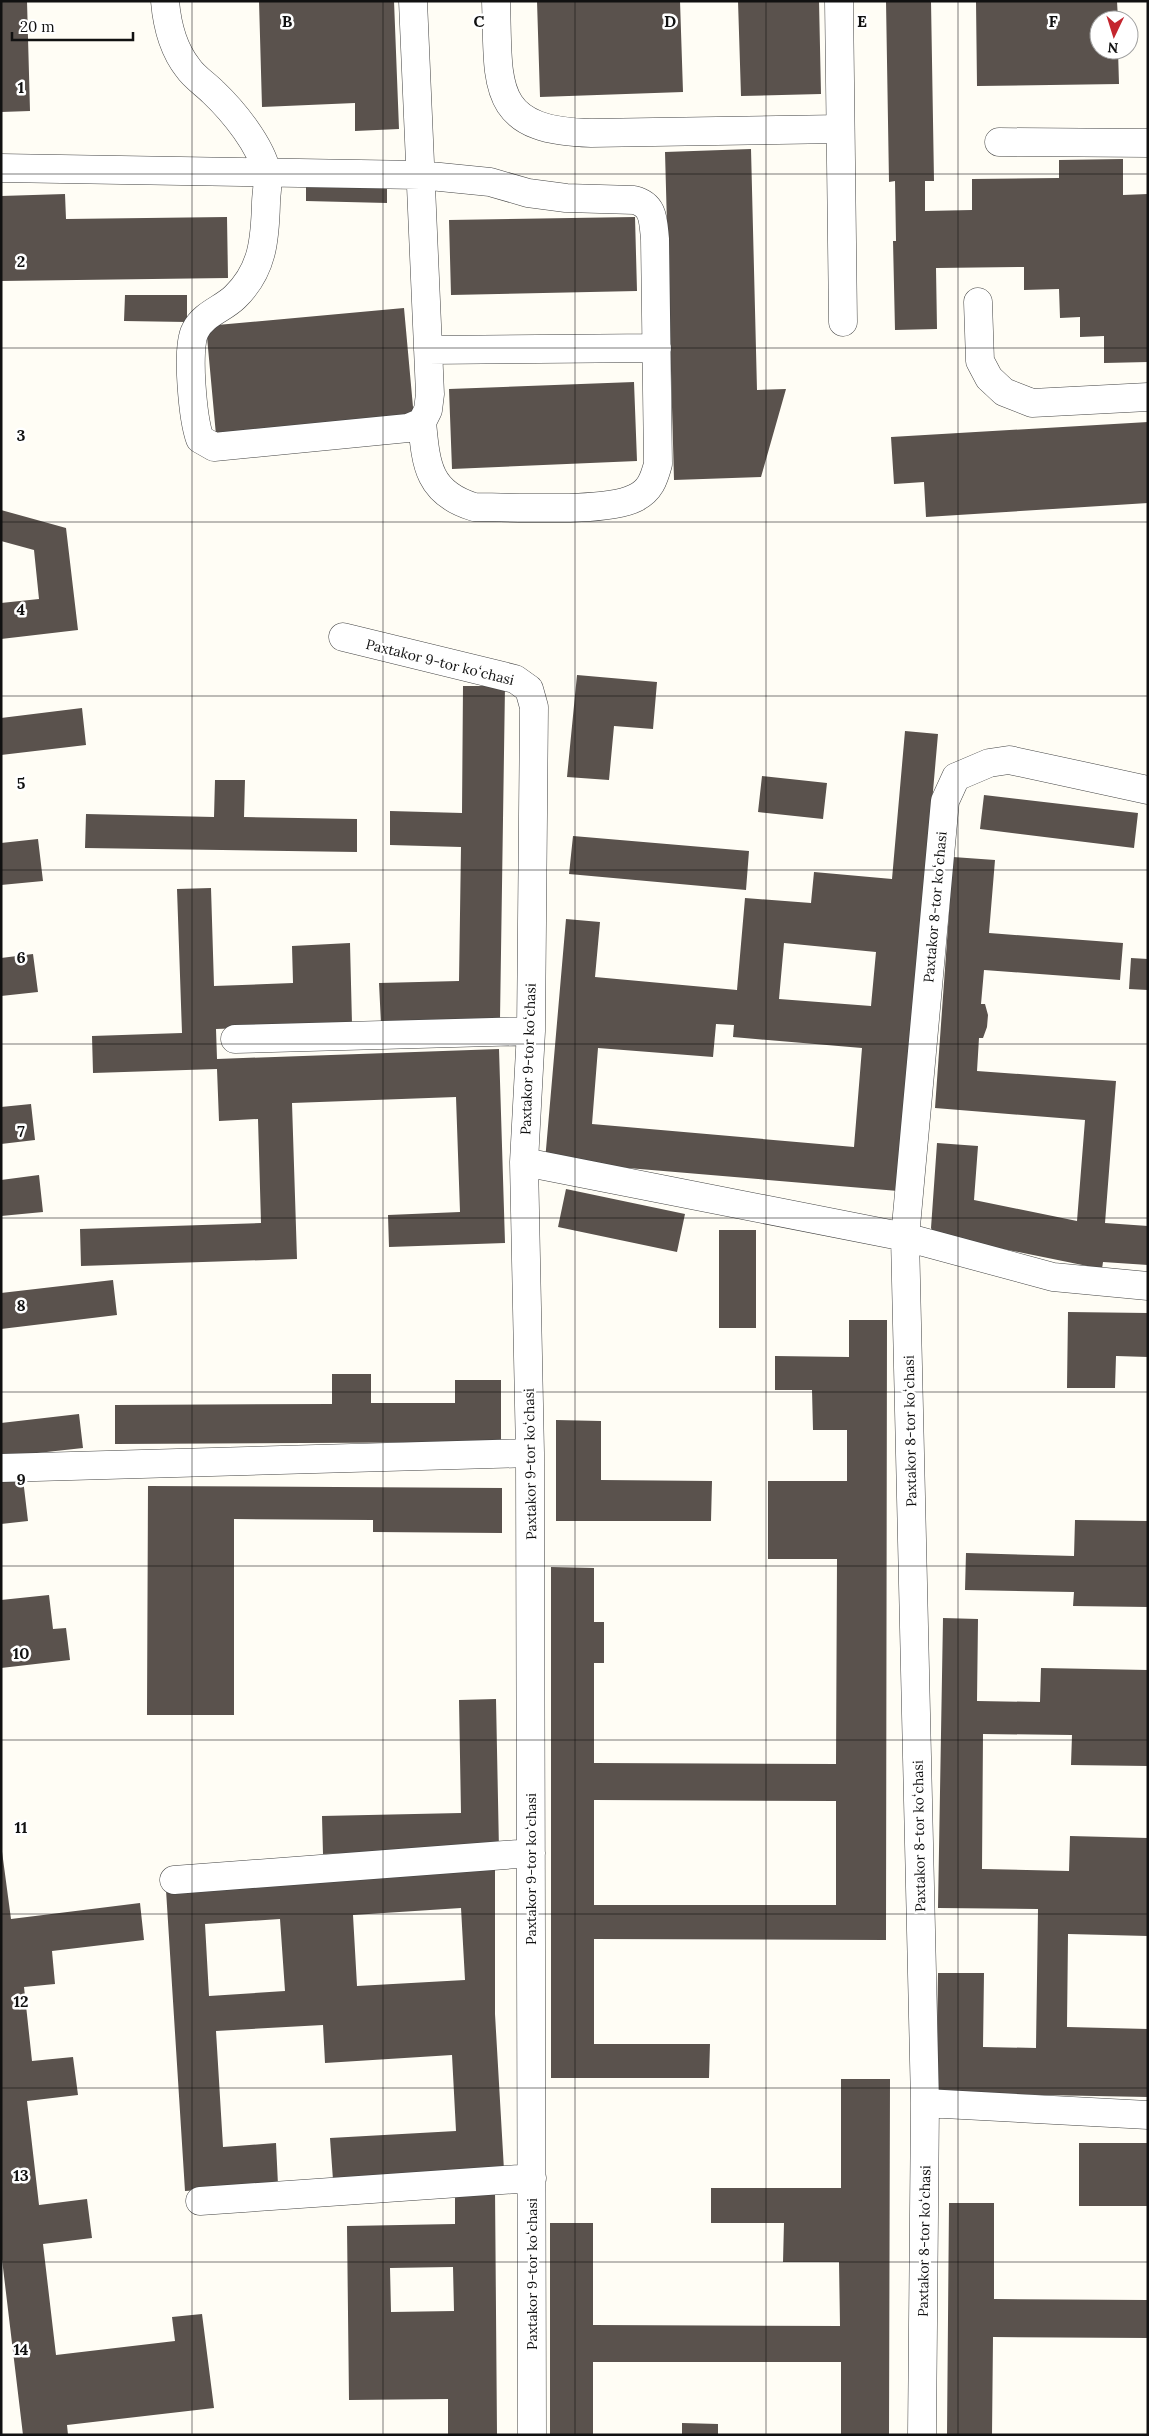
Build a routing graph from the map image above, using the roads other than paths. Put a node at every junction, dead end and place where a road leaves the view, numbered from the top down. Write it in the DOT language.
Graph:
graph roads {
  1 [pos="165,1"];
  2 [pos="413,1"];
  3 [pos="496,1"];
  4 [pos="839,1"];
  5 [pos="840,129"];
  6 [pos="999,142"];
  7 [pos="1148,143"];
  8 [pos="1,168"];
  9 [pos="267,173"];
  10 [pos="420,174"];
  11 [pos="978,302"];
  12 [pos="843,322"];
  13 [pos="657,348"];
  14 [pos="428,350"];
  15 [pos="1148,397"];
  16 [pos="422,422"];
  17 [pos="343,637"];
  18 [pos="1148,790"];
  19 [pos="531,1031"];
  20 [pos="234,1039"];
  21 [pos="524,1162"];
  22 [pos="906,1237"];
  23 [pos="1148,1286"];
  24 [pos="530,1453"];
  25 [pos="1,1468"];
  26 [pos="531,1853"];
  27 [pos="174,1880"];
  28 [pos="925,2103"];
  29 [pos="1148,2115"];
  30 [pos="532,2178"];
  31 [pos="200,2201"];
  32 [pos="532,2435"];
  33 [pos="922,2435"];
  1 -- 9 [label="street"];
  2 -- 10 [label="street"];
  3 -- 5 [label="street"];
  4 -- 5 [label="street"];
  5 -- 12 [label="street"];
  6 -- 7 [label="street"];
  8 -- 9 [label="street"];
  9 -- 10 [label="street"];
  9 -- 16 [label="street"];
  10 -- 13 [label="street"];
  10 -- 14 [label="street"];
  11 -- 15 [label="street"];
  13 -- 14 [label="street"];
  13 -- 16 [label="street"];
  14 -- 16 [label="street"];
  17 -- 19 [label="street, Paxtakor 9-tor koʻchasi"];
  18 -- 22 [label="street, Paxtakor 8-tor koʻchasi"];
  19 -- 20 [label="street"];
  19 -- 21 [label="street, Paxtakor 9-tor koʻchasi"];
  21 -- 22 [label="street"];
  21 -- 24 [label="street, Paxtakor 9-tor koʻchasi"];
  22 -- 23 [label="street"];
  22 -- 28 [label="street, Paxtakor 8-tor koʻchasi"];
  24 -- 25 [label="street"];
  24 -- 26 [label="street, Paxtakor 9-tor koʻchasi"];
  26 -- 27 [label="street"];
  26 -- 30 [label="street, Paxtakor 9-tor koʻchasi"];
  28 -- 29 [label="street"];
  28 -- 33 [label="street, Paxtakor 8-tor koʻchasi"];
  30 -- 31 [label="street"];
  30 -- 32 [label="street, Paxtakor 9-tor koʻchasi"];
}
